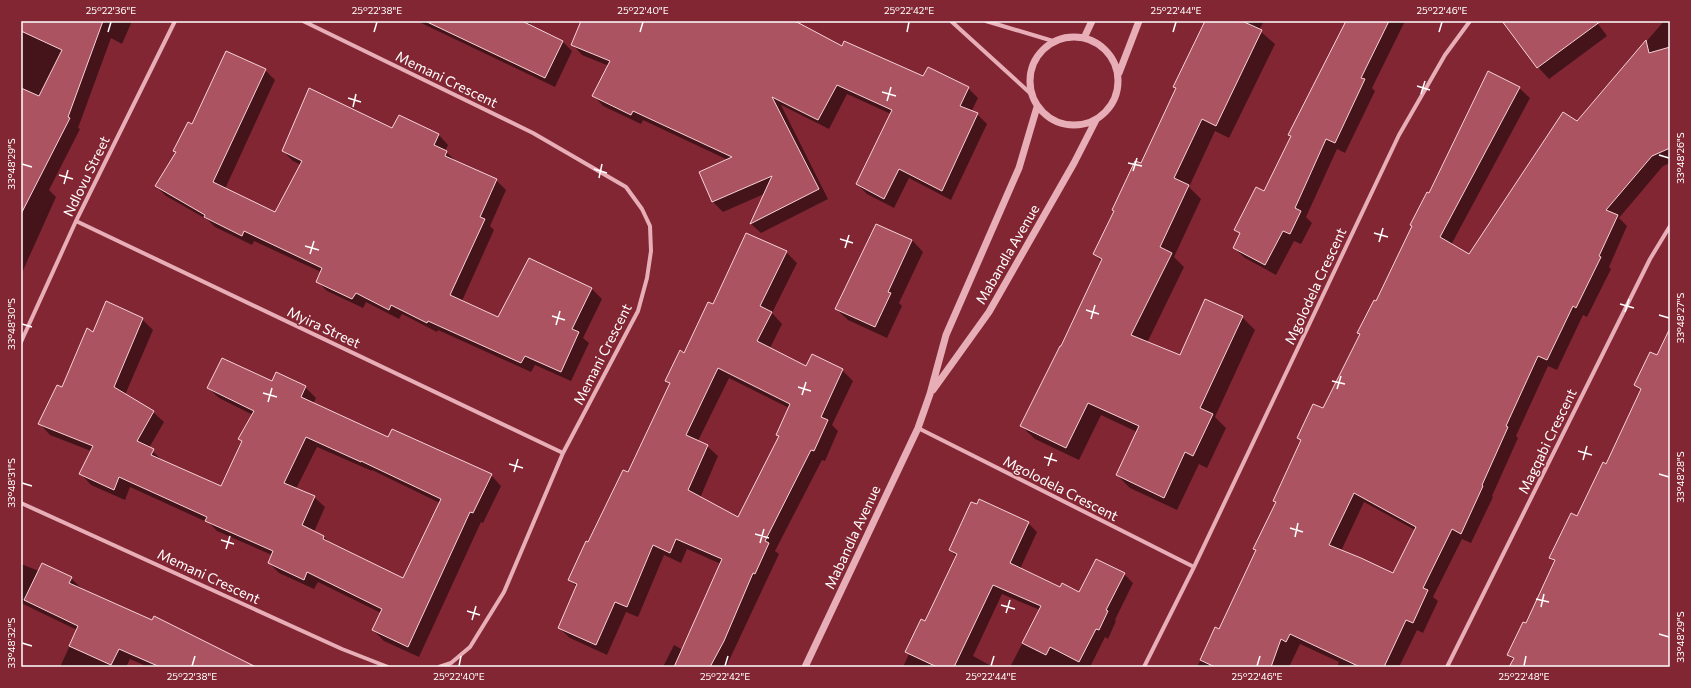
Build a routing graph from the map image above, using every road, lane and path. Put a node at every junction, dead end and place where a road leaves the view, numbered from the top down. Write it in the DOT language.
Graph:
graph roads {
  1 [pos="175,21"];
  2 [pos="303,21"];
  3 [pos="951,21"];
  4 [pos="986,21"];
  5 [pos="1092,21"];
  6 [pos="1140,21"];
  7 [pos="1470,21"];
  8 [pos="1084,38"];
  9 [pos="1053,41"];
  10 [pos="1119,73"];
  11 [pos="1030,93"];
  12 [pos="1037,107"];
  13 [pos="1096,120"];
  14 [pos="76,221"];
  15 [pos="1670,226"];
  16 [pos="21,342"];
  17 [pos="930,394"];
  18 [pos="918,428"];
  19 [pos="563,453"];
  20 [pos="21,503"];
  21 [pos="1194,567"];
  22 [pos="388,667"];
  23 [pos="439,667"];
  24 [pos="805,667"];
  25 [pos="1144,667"];
  26 [pos="1447,667"];
  1 -- 14 [label="street, Ndlovu Street"];
  2 -- 19 [label="street, Memani Crescent"];
  3 -- 11 [label="street"];
  4 -- 9 [label="street"];
  5 -- 8 [label="street"];
  6 -- 10 [label="street"];
  7 -- 21 [label="street, Mgolodela Crescent"];
  8 -- 9 [label="street"];
  8 -- 10 [label="street"];
  9 -- 11 [label="street"];
  10 -- 13 [label="street"];
  11 -- 12 [label="street"];
  12 -- 13 [label="street"];
  12 -- 17 [label="street, Mabandla Avenue"];
  13 -- 17 [label="street, Mabandla Avenue"];
  14 -- 16 [label="street, Ndlovu Street"];
  14 -- 19 [label="street, Myira Street"];
  15 -- 26 [label="street, Magqabi Crescent"];
  17 -- 18 [label="street, Mabandla Avenue"];
  18 -- 21 [label="street, Mgolodela Crescent"];
  18 -- 24 [label="street, Mabandla Avenue"];
  19 -- 23 [label="street, Memani Crescent"];
  20 -- 22 [label="street, Memani Crescent"];
  21 -- 25 [label="street, Mgolodela Crescent"];
}
